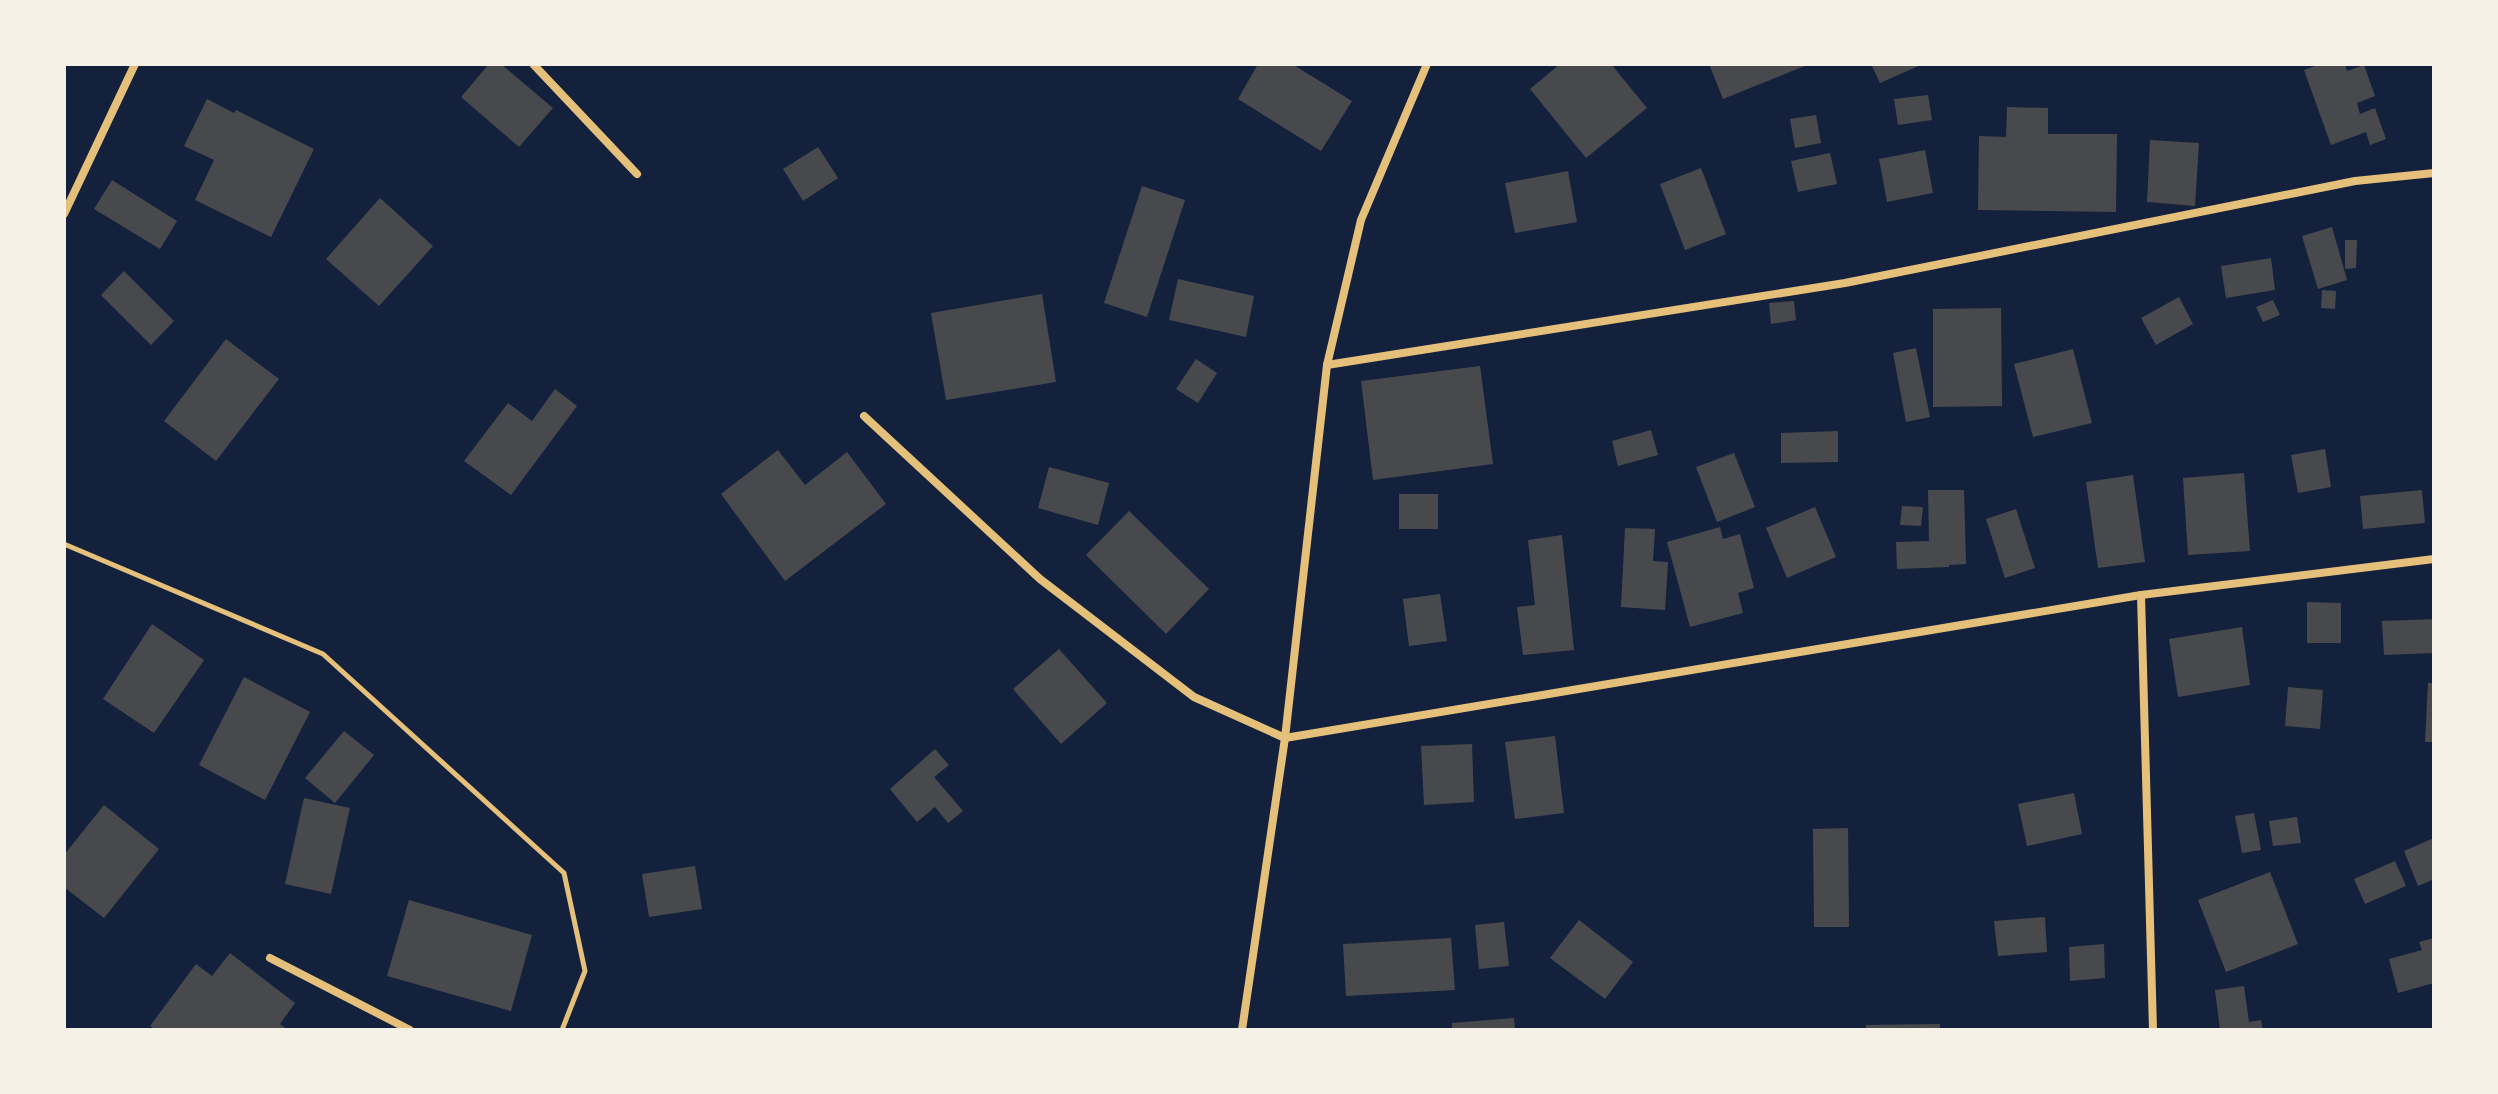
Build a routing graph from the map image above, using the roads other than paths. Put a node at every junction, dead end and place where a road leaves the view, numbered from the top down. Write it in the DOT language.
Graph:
graph roads {
  1 [pos="135,64"];
  2 [pos="533,64"];
  3 [pos="1427,64"];
  4 [pos="2434,173"];
  5 [pos="637,174"];
  6 [pos="64,214"];
  7 [pos="1327,365"];
  8 [pos="864,416"];
  9 [pos="2434,559"];
  10 [pos="2141,595"];
  11 [pos="1285,738"];
  12 [pos="270,958"];
  13 [pos="410,1030"];
  14 [pos="1242,1030"];
  15 [pos="2153,1030"];
  1 -- 6 [label="street"];
  2 -- 5 [label="street"];
  3 -- 7 [label="street"];
  4 -- 7 [label="street"];
  7 -- 11 [label="street"];
  8 -- 11 [label="street"];
  9 -- 10 [label="street"];
  10 -- 11 [label="street"];
  10 -- 15 [label="street"];
  11 -- 14 [label="street"];
  12 -- 13 [label="street"];
}
